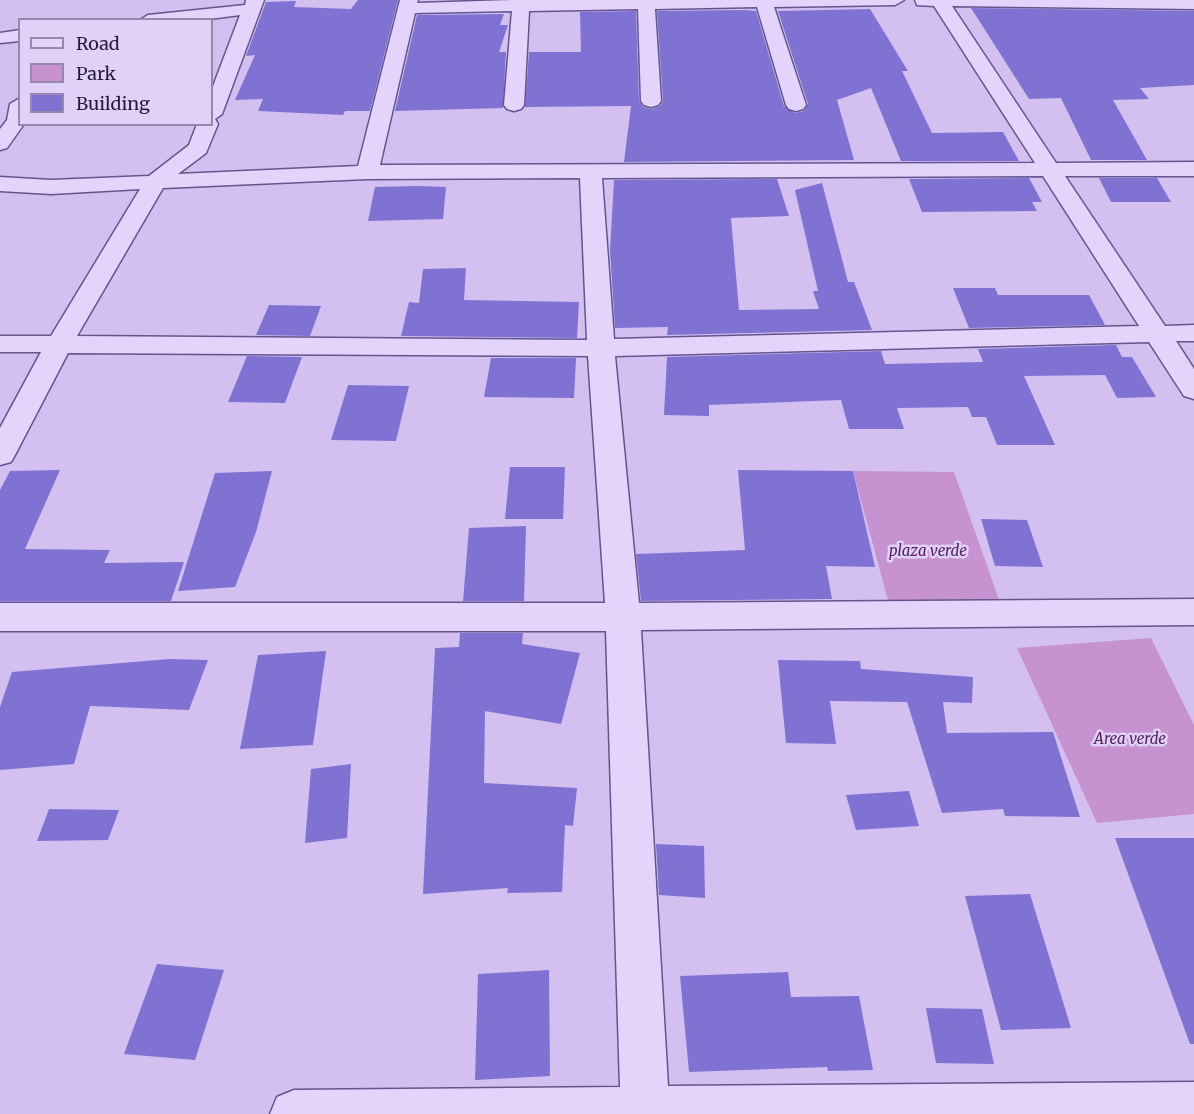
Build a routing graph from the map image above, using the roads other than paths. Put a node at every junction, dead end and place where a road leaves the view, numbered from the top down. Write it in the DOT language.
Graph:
graph roads {
  1 [pos="895,0"];
  2 [pos="903,0"];
  3 [pos="763,1"];
  4 [pos="940,1"];
  5 [pos="646,2"];
  6 [pos="520,3"];
  7 [pos="408,4"];
  8 [pos="1194,4"];
  9 [pos="254,5"];
  10 [pos="162,18"];
  11 [pos="18,35"];
  12 [pos="0,38"];
  13 [pos="651,101"];
  14 [pos="514,105"];
  15 [pos="796,105"];
  16 [pos="213,111"];
  17 [pos="18,115"];
  18 [pos="207,126"];
  19 [pos="0,144"];
  20 [pos="1194,169"];
  21 [pos="1052,170"];
  22 [pos="591,171"];
  23 [pos="367,172"];
  24 [pos="156,181"];
  25 [pos="0,184"];
  26 [pos="1158,333"];
  27 [pos="1194,333"];
  28 [pos="60,343"];
  29 [pos="0,344"];
  30 [pos="601,348"];
  31 [pos="1194,390"];
  32 [pos="0,455"];
  33 [pos="1194,612"];
  34 [pos="0,616"];
  35 [pos="623,617"];
  36 [pos="1194,1106"];
  37 [pos="645,1110"];
  38 [pos="294,1114"];
  1 -- 3 [label="street"];
  2 -- 4 [label="street"];
  3 -- 5 [label="street"];
  3 -- 15 [label="street"];
  4 -- 8 [label="street"];
  4 -- 21 [label="street"];
  5 -- 6 [label="street"];
  5 -- 13 [label="street"];
  6 -- 7 [label="street"];
  6 -- 14 [label="street"];
  7 -- 23 [label="street"];
  9 -- 10 [label="street"];
  9 -- 16 [label="street"];
  11 -- 12 [label="street"];
  17 -- 19 [label="street"];
  18 -- 24 [label="street"];
  20 -- 21 [label="street"];
  21 -- 22 [label="street"];
  21 -- 26 [label="street"];
  22 -- 23 [label="street"];
  22 -- 30 [label="street"];
  23 -- 24 [label="street"];
  24 -- 25 [label="street"];
  24 -- 28 [label="street"];
  26 -- 27 [label="street"];
  26 -- 30 [label="street"];
  26 -- 31 [label="street"];
  28 -- 29 [label="street"];
  28 -- 30 [label="street"];
  28 -- 32 [label="street"];
  30 -- 35 [label="street"];
  33 -- 35 [label="street"];
  34 -- 35 [label="street"];
  35 -- 37 [label="street"];
  36 -- 37 [label="street"];
  37 -- 38 [label="street"];
}
